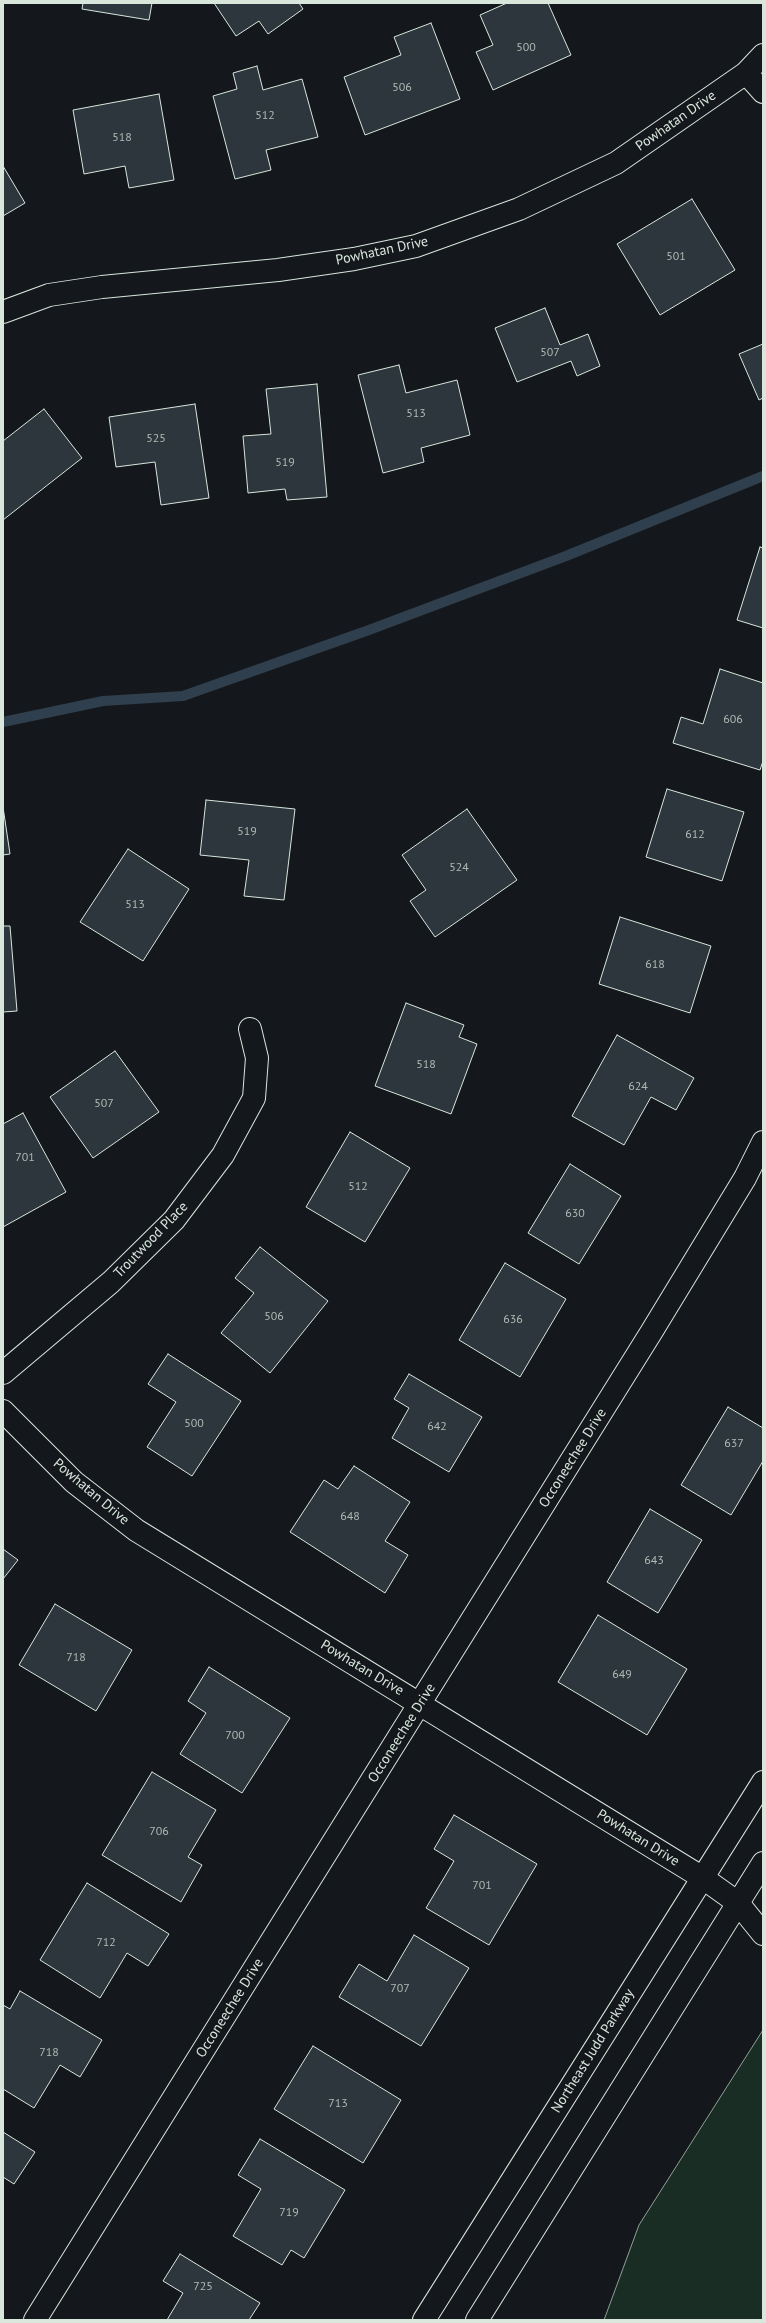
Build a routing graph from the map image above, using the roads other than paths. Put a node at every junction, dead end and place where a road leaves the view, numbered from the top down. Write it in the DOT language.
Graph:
graph roads {
  1 [pos="763,55"];
  2 [pos="746,73"];
  3 [pos="763,92"];
  4 [pos="3,312"];
  5 [pos="250,1029"];
  6 [pos="763,1142"];
  7 [pos="3,1373"];
  8 [pos="3,1411"];
  9 [pos="421,1704"];
  10 [pos="763,1782"];
  11 [pos="763,1863"];
  12 [pos="703,1878"];
  13 [pos="738,1903"];
  14 [pos="763,1906"];
  15 [pos="763,1934"];
  16 [pos="35,2320"];
  17 [pos="424,2320"];
  18 [pos="477,2320"];
  1 -- 2 [label="main road, Powhatan Drive"];
  2 -- 3 [label="main road"];
  2 -- 4 [label="main road, Powhatan Drive"];
  5 -- 7 [label="main road, Troutwood Place"];
  6 -- 9 [label="main road, Occoneechee Drive"];
  8 -- 9 [label="main road, Powhatan Drive"];
  9 -- 12 [label="main road, Powhatan Drive"];
  9 -- 16 [label="main road, Occoneechee Drive"];
  10 -- 12 [label="main road, Northeast Judd Parkway"];
  11 -- 13 [label="main road"];
  12 -- 13 [label="main road, Powhatan Drive"];
  12 -- 17 [label="main road, Northeast Judd Parkway"];
  13 -- 14 [label="main road"];
  13 -- 15 [label="main road"];
  13 -- 18 [label="main road"];
}
